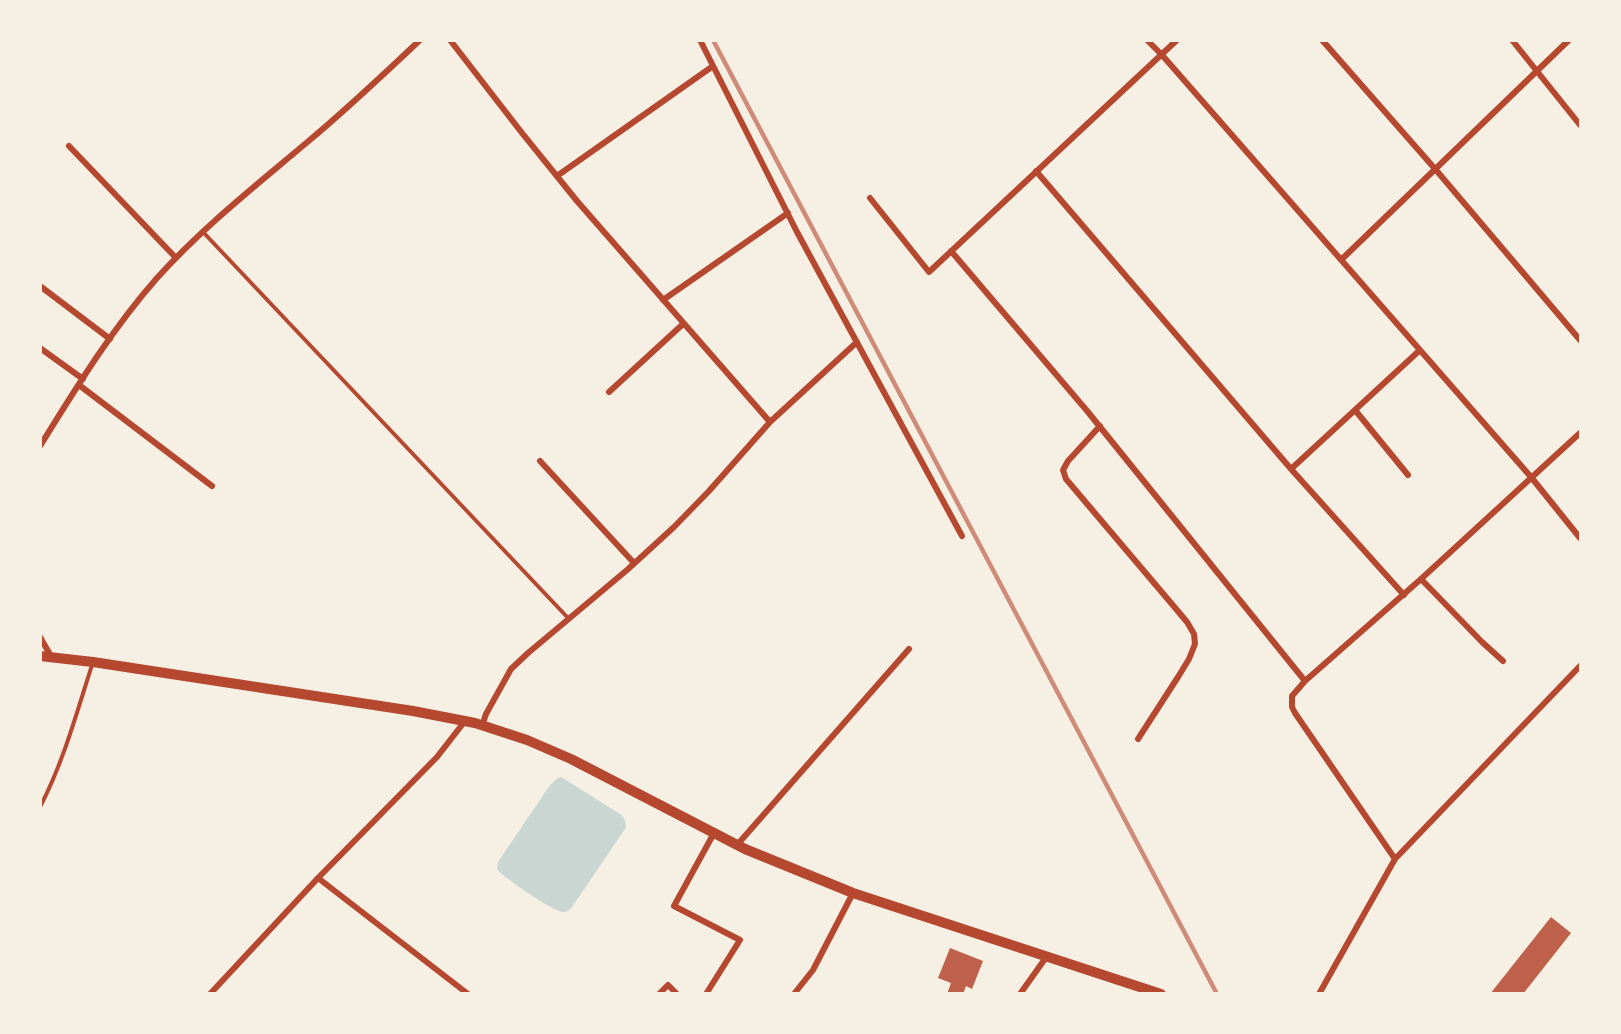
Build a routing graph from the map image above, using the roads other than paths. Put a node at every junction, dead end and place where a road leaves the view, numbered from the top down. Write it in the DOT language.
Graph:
graph roads {
  1 [pos="420,40"];
  2 [pos="450,40"];
  3 [pos="700,40"];
  4 [pos="1147,40"];
  5 [pos="1177,40"];
  6 [pos="1322,40"];
  7 [pos="1512,40"];
  8 [pos="1569,40"];
  9 [pos="1162,55"];
  10 [pos="713,66"];
  11 [pos="1537,70"];
  12 [pos="1581,124"];
  13 [pos="69,146"];
  14 [pos="1436,170"];
  15 [pos="1036,171"];
  16 [pos="557,176"];
  17 [pos="870,198"];
  18 [pos="788,213"];
  19 [pos="202,232"];
  20 [pos="951,251"];
  21 [pos="176,258"];
  22 [pos="1341,260"];
  23 [pos="40,286"];
  24 [pos="663,300"];
  25 [pos="683,324"];
  26 [pos="110,339"];
  27 [pos="1581,340"];
  28 [pos="857,342"];
  29 [pos="40,348"];
  30 [pos="1420,350"];
  31 [pos="81,382"];
  32 [pos="609,392"];
  33 [pos="1355,410"];
  34 [pos="770,422"];
  35 [pos="1100,426"];
  36 [pos="1581,433"];
  37 [pos="40,446"];
  38 [pos="540,461"];
  39 [pos="1292,470"];
  40 [pos="1408,475"];
  41 [pos="1532,477"];
  42 [pos="212,486"];
  43 [pos="962,536"];
  44 [pos="1581,538"];
  45 [pos="634,563"];
  46 [pos="1421,579"];
  47 [pos="1404,595"];
  48 [pos="569,619"];
  49 [pos="40,637"];
  50 [pos="909,649"];
  51 [pos="46,657"];
  52 [pos="1503,661"];
  53 [pos="93,662"];
  54 [pos="1581,666"];
  55 [pos="1305,681"];
  56 [pos="465,721"];
  57 [pos="482,726"];
  58 [pos="1138,739"];
  59 [pos="40,807"];
  60 [pos="714,833"];
  61 [pos="736,845"];
  62 [pos="1395,859"];
  63 [pos="318,878"];
  64 [pos="853,893"];
  65 [pos="1047,955"];
  66 [pos="210,993"];
  67 [pos="468,993"];
  68 [pos="659,993"];
  69 [pos="676,993"];
  70 [pos="706,993"];
  71 [pos="794,993"];
  72 [pos="1020,993"];
  73 [pos="1161,993"];
  74 [pos="1319,993"];
  1 -- 19 [label="street"];
  2 -- 16 [label="street"];
  3 -- 10 [label="street"];
  4 -- 9 [label="street"];
  5 -- 9 [label="street"];
  6 -- 14 [label="street"];
  7 -- 11 [label="street"];
  8 -- 11 [label="street"];
  9 -- 15 [label="street"];
  9 -- 22 [label="street"];
  10 -- 16 [label="street"];
  10 -- 18 [label="street"];
  11 -- 12 [label="street"];
  11 -- 14 [label="street"];
  13 -- 21 [label="street"];
  14 -- 22 [label="street"];
  14 -- 27 [label="street"];
  15 -- 20 [label="street"];
  15 -- 39 [label="street"];
  16 -- 24 [label="street"];
  17 -- 20 [label="street"];
  18 -- 24 [label="street"];
  18 -- 28 [label="street"];
  19 -- 21 [label="street"];
  19 -- 48 [label="lane"];
  20 -- 35 [label="street"];
  21 -- 26 [label="street"];
  22 -- 30 [label="street"];
  23 -- 26 [label="street"];
  24 -- 25 [label="street"];
  25 -- 32 [label="street"];
  25 -- 34 [label="street"];
  26 -- 31 [label="street"];
  28 -- 34 [label="street"];
  28 -- 43 [label="street"];
  29 -- 31 [label="street"];
  30 -- 33 [label="street"];
  30 -- 41 [label="street"];
  31 -- 37 [label="street"];
  31 -- 42 [label="street"];
  33 -- 39 [label="street"];
  33 -- 40 [label="street"];
  34 -- 45 [label="street"];
  35 -- 55 [label="street"];
  35 -- 58 [label="street"];
  36 -- 41 [label="street"];
  38 -- 45 [label="street"];
  39 -- 47 [label="street"];
  41 -- 44 [label="street"];
  41 -- 46 [label="street"];
  45 -- 48 [label="street"];
  46 -- 47 [label="street"];
  46 -- 52 [label="street"];
  47 -- 55 [label="street"];
  48 -- 57 [label="street"];
  49 -- 51 [label="street"];
  50 -- 61 [label="street"];
  51 -- 53 [label="street"];
  53 -- 56 [label="street"];
  53 -- 59 [label="lane"];
  54 -- 62 [label="street"];
  55 -- 62 [label="street"];
  56 -- 57 [label="street"];
  56 -- 63 [label="street"];
  57 -- 60 [label="street"];
  60 -- 61 [label="street"];
  60 -- 70 [label="street"];
  61 -- 64 [label="street"];
  62 -- 74 [label="street"];
  63 -- 66 [label="street"];
  63 -- 67 [label="street"];
  64 -- 65 [label="street"];
  64 -- 71 [label="street"];
  65 -- 72 [label="street"];
  65 -- 73 [label="street"];
  68 -- 69 [label="street"];
}
